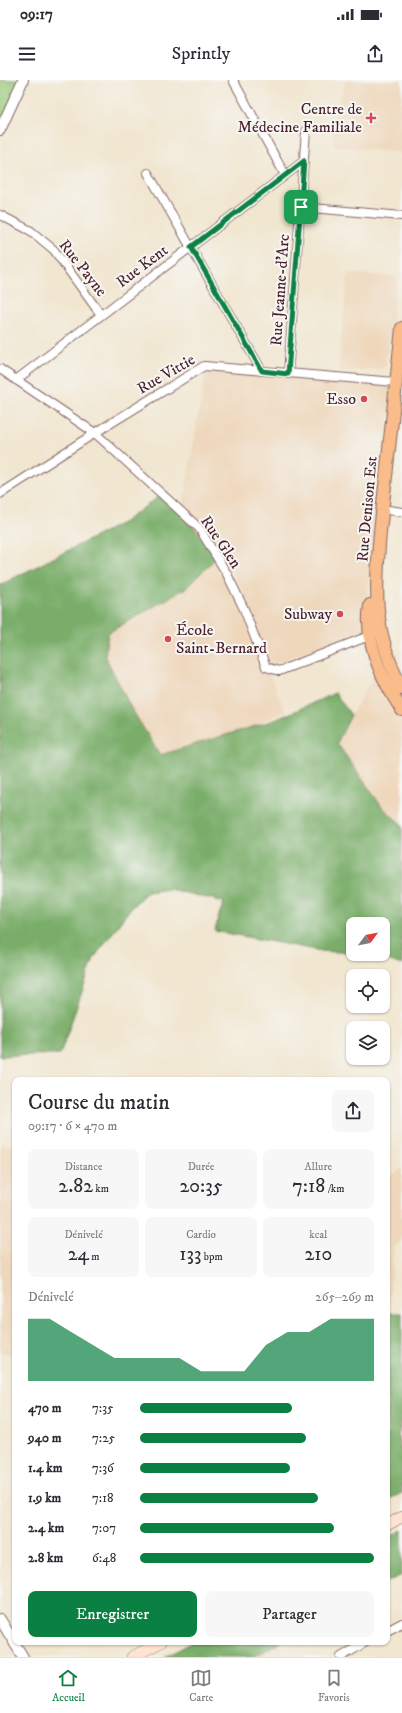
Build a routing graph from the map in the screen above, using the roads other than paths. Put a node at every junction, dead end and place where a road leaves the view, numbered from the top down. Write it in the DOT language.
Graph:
graph roads {
  1 [pos="23,80"];
  2 [pos="233,80"];
  3 [pos="0,130"];
  4 [pos="306,131"];
  5 [pos="304,161"];
  6 [pos="148,173"];
  7 [pos="285,175"];
  8 [pos="301,207"];
  9 [pos="0,215"];
  10 [pos="402,216"];
  11 [pos="191,247"];
  12 [pos="101,316"];
  13 [pos="402,328"];
  14 [pos="0,369"];
  15 [pos="262,371"];
  16 [pos="288,374"];
  17 [pos="16,380"];
  18 [pos="395,382"];
  19 [pos="95,433"];
  20 [pos="0,494"];
  21 [pos="382,509"];
  22 [pos="402,512"];
  23 [pos="376,634"];
  24 [pos="402,689"];
  25 [pos="402,710"];
  26 [pos="402,1517"];
  27 [pos="390,1523"];
  28 [pos="0,1619"];
  29 [pos="402,1623"];
  30 [pos="390,1629"];
  31 [pos="12,1639"];
  32 [pos="16,1645"];
  33 [pos="155,1645"];
  34 [pos="361,1645"];
  35 [pos="23,1657"];
  36 [pos="132,1657"];
  37 [pos="341,1657"];
  1 -- 3 [label="street"];
  2 -- 7 [label="street"];
  4 -- 5 [label="street"];
  5 -- 7 [label="street"];
  5 -- 8 [label="street, Rue Jeanne-d'Arc"];
  6 -- 11 [label="street"];
  7 -- 11 [label="street, Rue Kent"];
  8 -- 10 [label="street"];
  8 -- 16 [label="street, Rue Jeanne-d'Arc"];
  9 -- 12 [label="street, Rue Payne"];
  11 -- 12 [label="street, Rue Kent"];
  11 -- 15 [label="street"];
  12 -- 17 [label="street, Rue Kent"];
  13 -- 18 [label="main road, Rue Denison Est"];
  14 -- 17 [label="street, Rue Glen"];
  15 -- 16 [label="street, Rue Vittie"];
  15 -- 19 [label="street, Rue Vittie"];
  16 -- 18 [label="street, Rue Vittie"];
  17 -- 19 [label="street, Rue Glen"];
  18 -- 21 [label="main road, Rue Denison Est"];
  19 -- 20 [label="street, Rue Vittie"];
  19 -- 23 [label="street, Rue Glen"];
  21 -- 22 [label="street"];
  21 -- 23 [label="main road, Rue Denison Est"];
  23 -- 24 [label="main road"];
  23 -- 25 [label="main road"];
  26 -- 27 [label="main road"];
  28 -- 31 [label="street"];
  29 -- 30 [label="street"];
  32 -- 35 [label="street"];
  33 -- 36 [label="main road"];
  34 -- 37 [label="street"];
}
